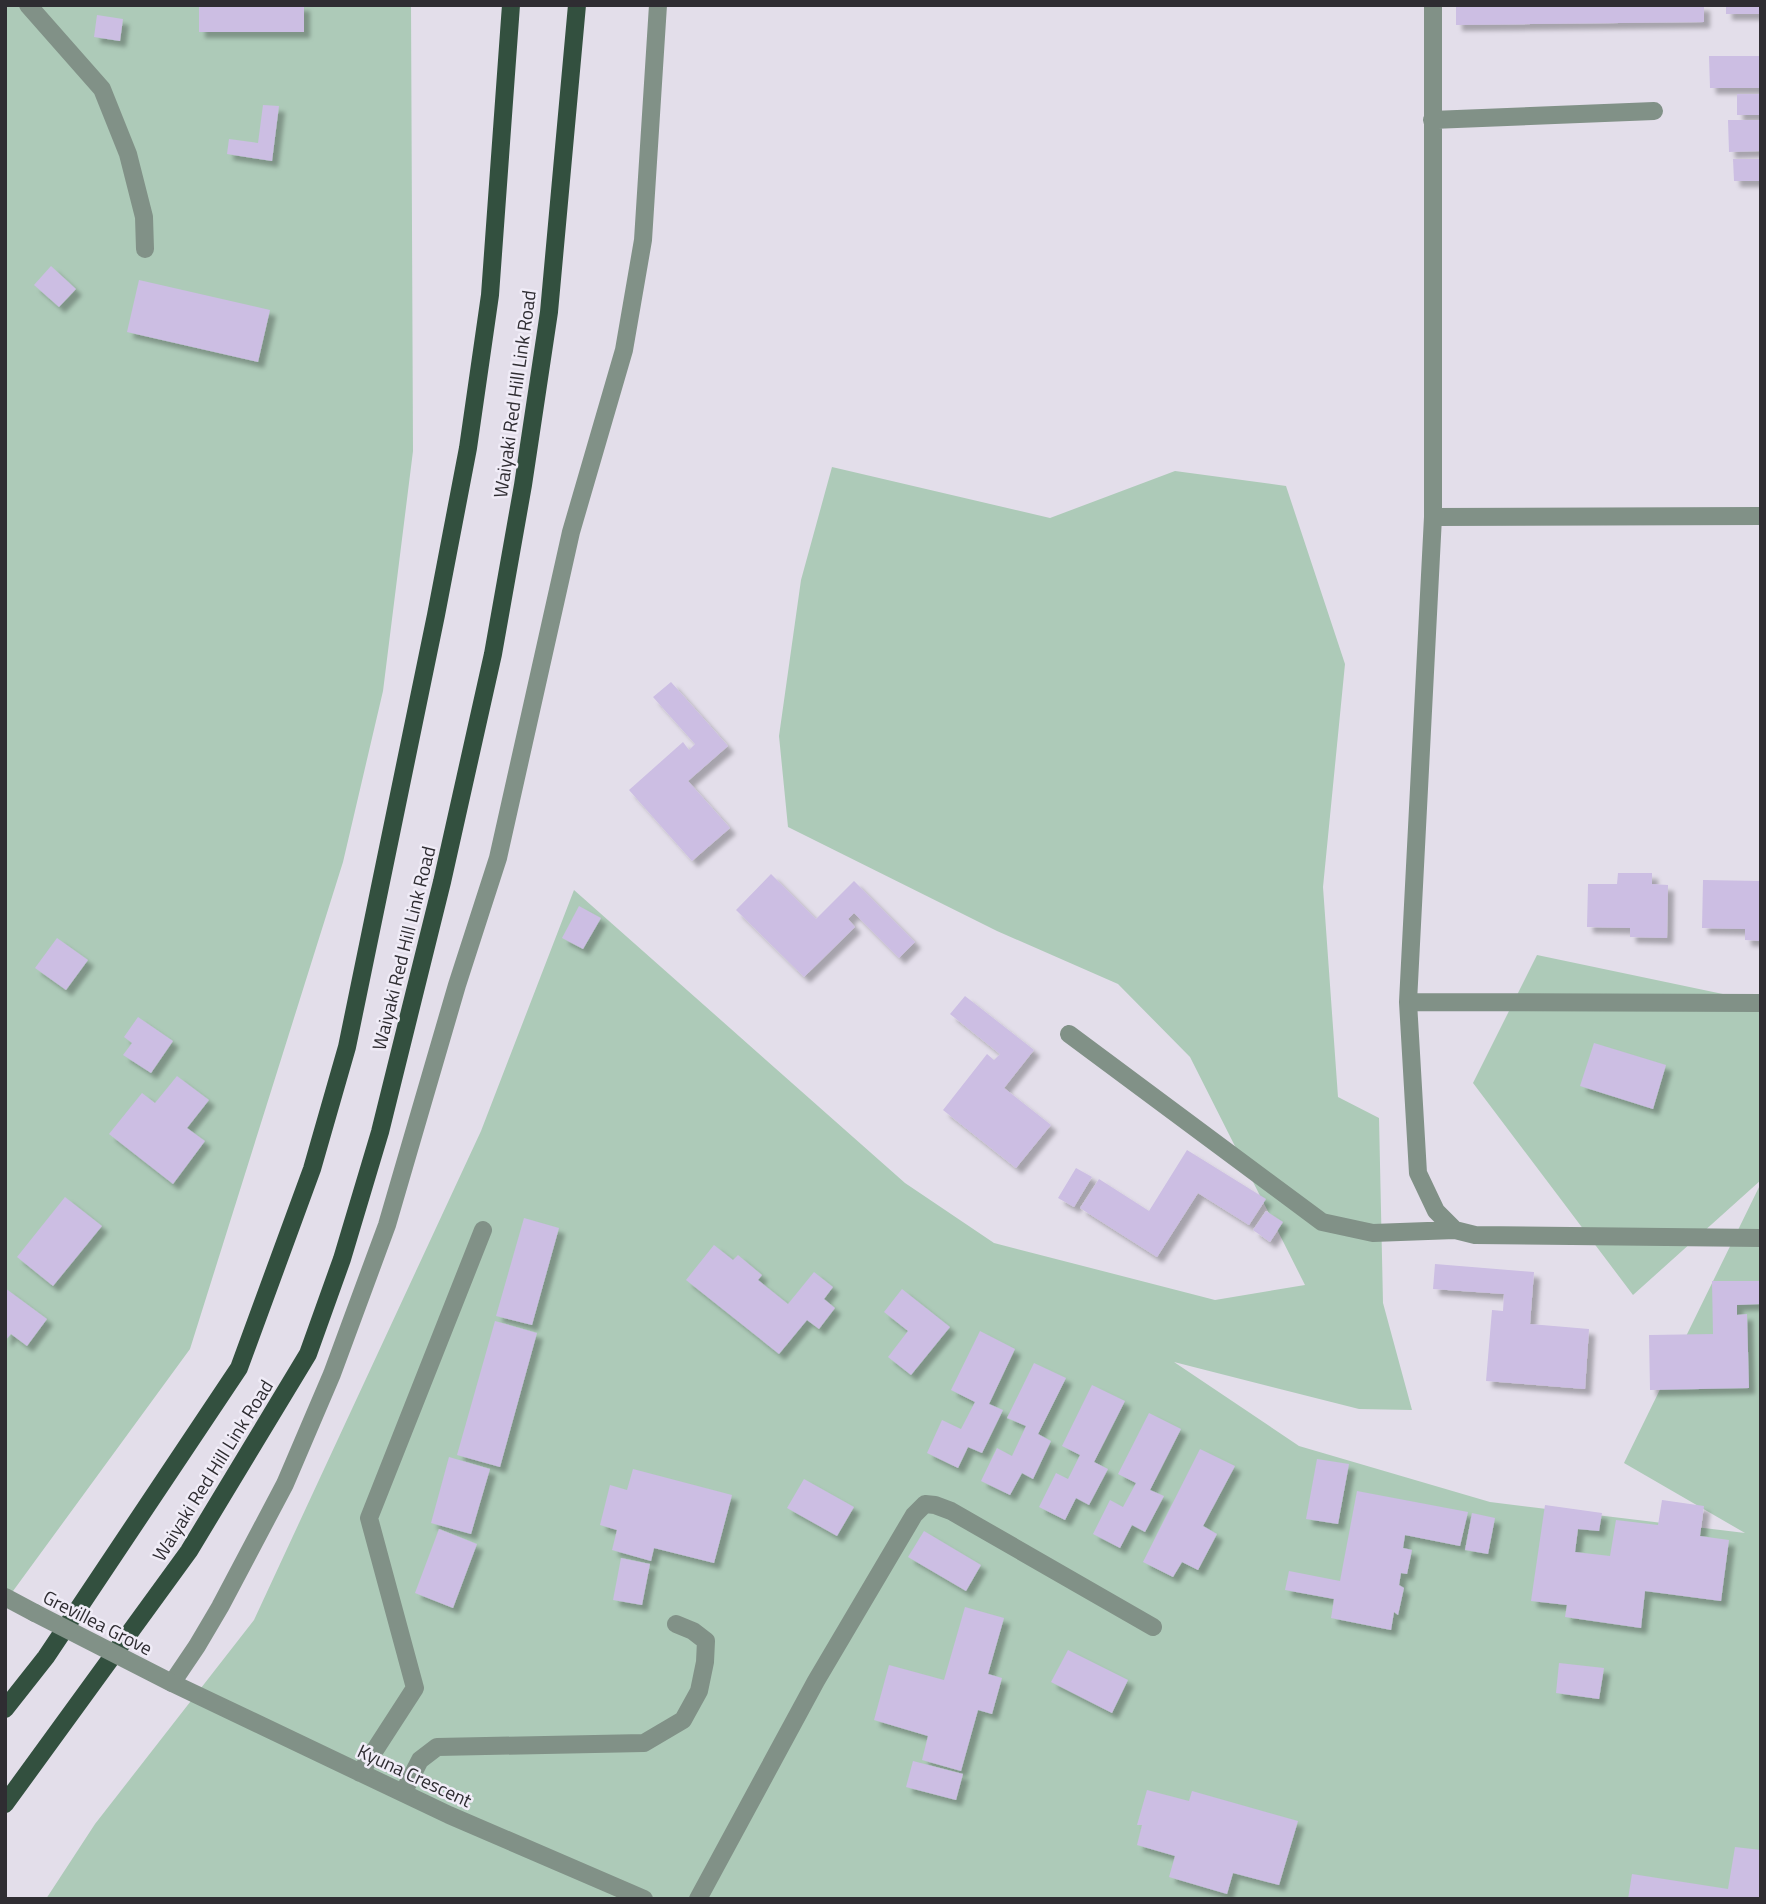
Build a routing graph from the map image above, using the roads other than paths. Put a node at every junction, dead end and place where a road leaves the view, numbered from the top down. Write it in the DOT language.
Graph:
graph roads {
  1 [pos="28,5"];
  2 [pos="512,5"];
  3 [pos="577,5"];
  4 [pos="658,5"];
  5 [pos="1433,5"];
  6 [pos="1654,111"];
  7 [pos="1432,120"];
  8 [pos="145,249"];
  9 [pos="1761,516"];
  10 [pos="1433,517"];
  11 [pos="1408,1002"];
  12 [pos="1761,1003"];
  13 [pos="1069,1034"];
  14 [pos="483,1230"];
  15 [pos="1455,1230"];
  16 [pos="1761,1238"];
  17 [pos="5,1597"];
  18 [pos="676,1624"];
  19 [pos="1153,1627"];
  20 [pos="172,1683"];
  21 [pos="5,1709"];
  22 [pos="360,1773"];
  23 [pos="403,1793"];
  24 [pos="5,1804"];
  25 [pos="644,1899"];
  26 [pos="698,1899"];
  1 -- 8 [label="street"];
  2 -- 21 [label="main road, Waiyaki Red Hill Link Road"];
  3 -- 24 [label="main road, Waiyaki Red Hill Link Road"];
  4 -- 20 [label="street"];
  5 -- 7 [label="street"];
  6 -- 7 [label="street"];
  7 -- 10 [label="street"];
  9 -- 10 [label="street"];
  10 -- 11 [label="street"];
  11 -- 12 [label="street"];
  11 -- 15 [label="street"];
  13 -- 15 [label="street"];
  14 -- 22 [label="street"];
  15 -- 16 [label="street"];
  17 -- 20 [label="street, Grevillea Grove, bridge"];
  18 -- 23 [label="street"];
  19 -- 26 [label="street"];
  20 -- 22 [label="street, Kyuna Crescent"];
  22 -- 23 [label="street, Kyuna Crescent"];
  23 -- 25 [label="street, Kyuna Crescent"];
}
